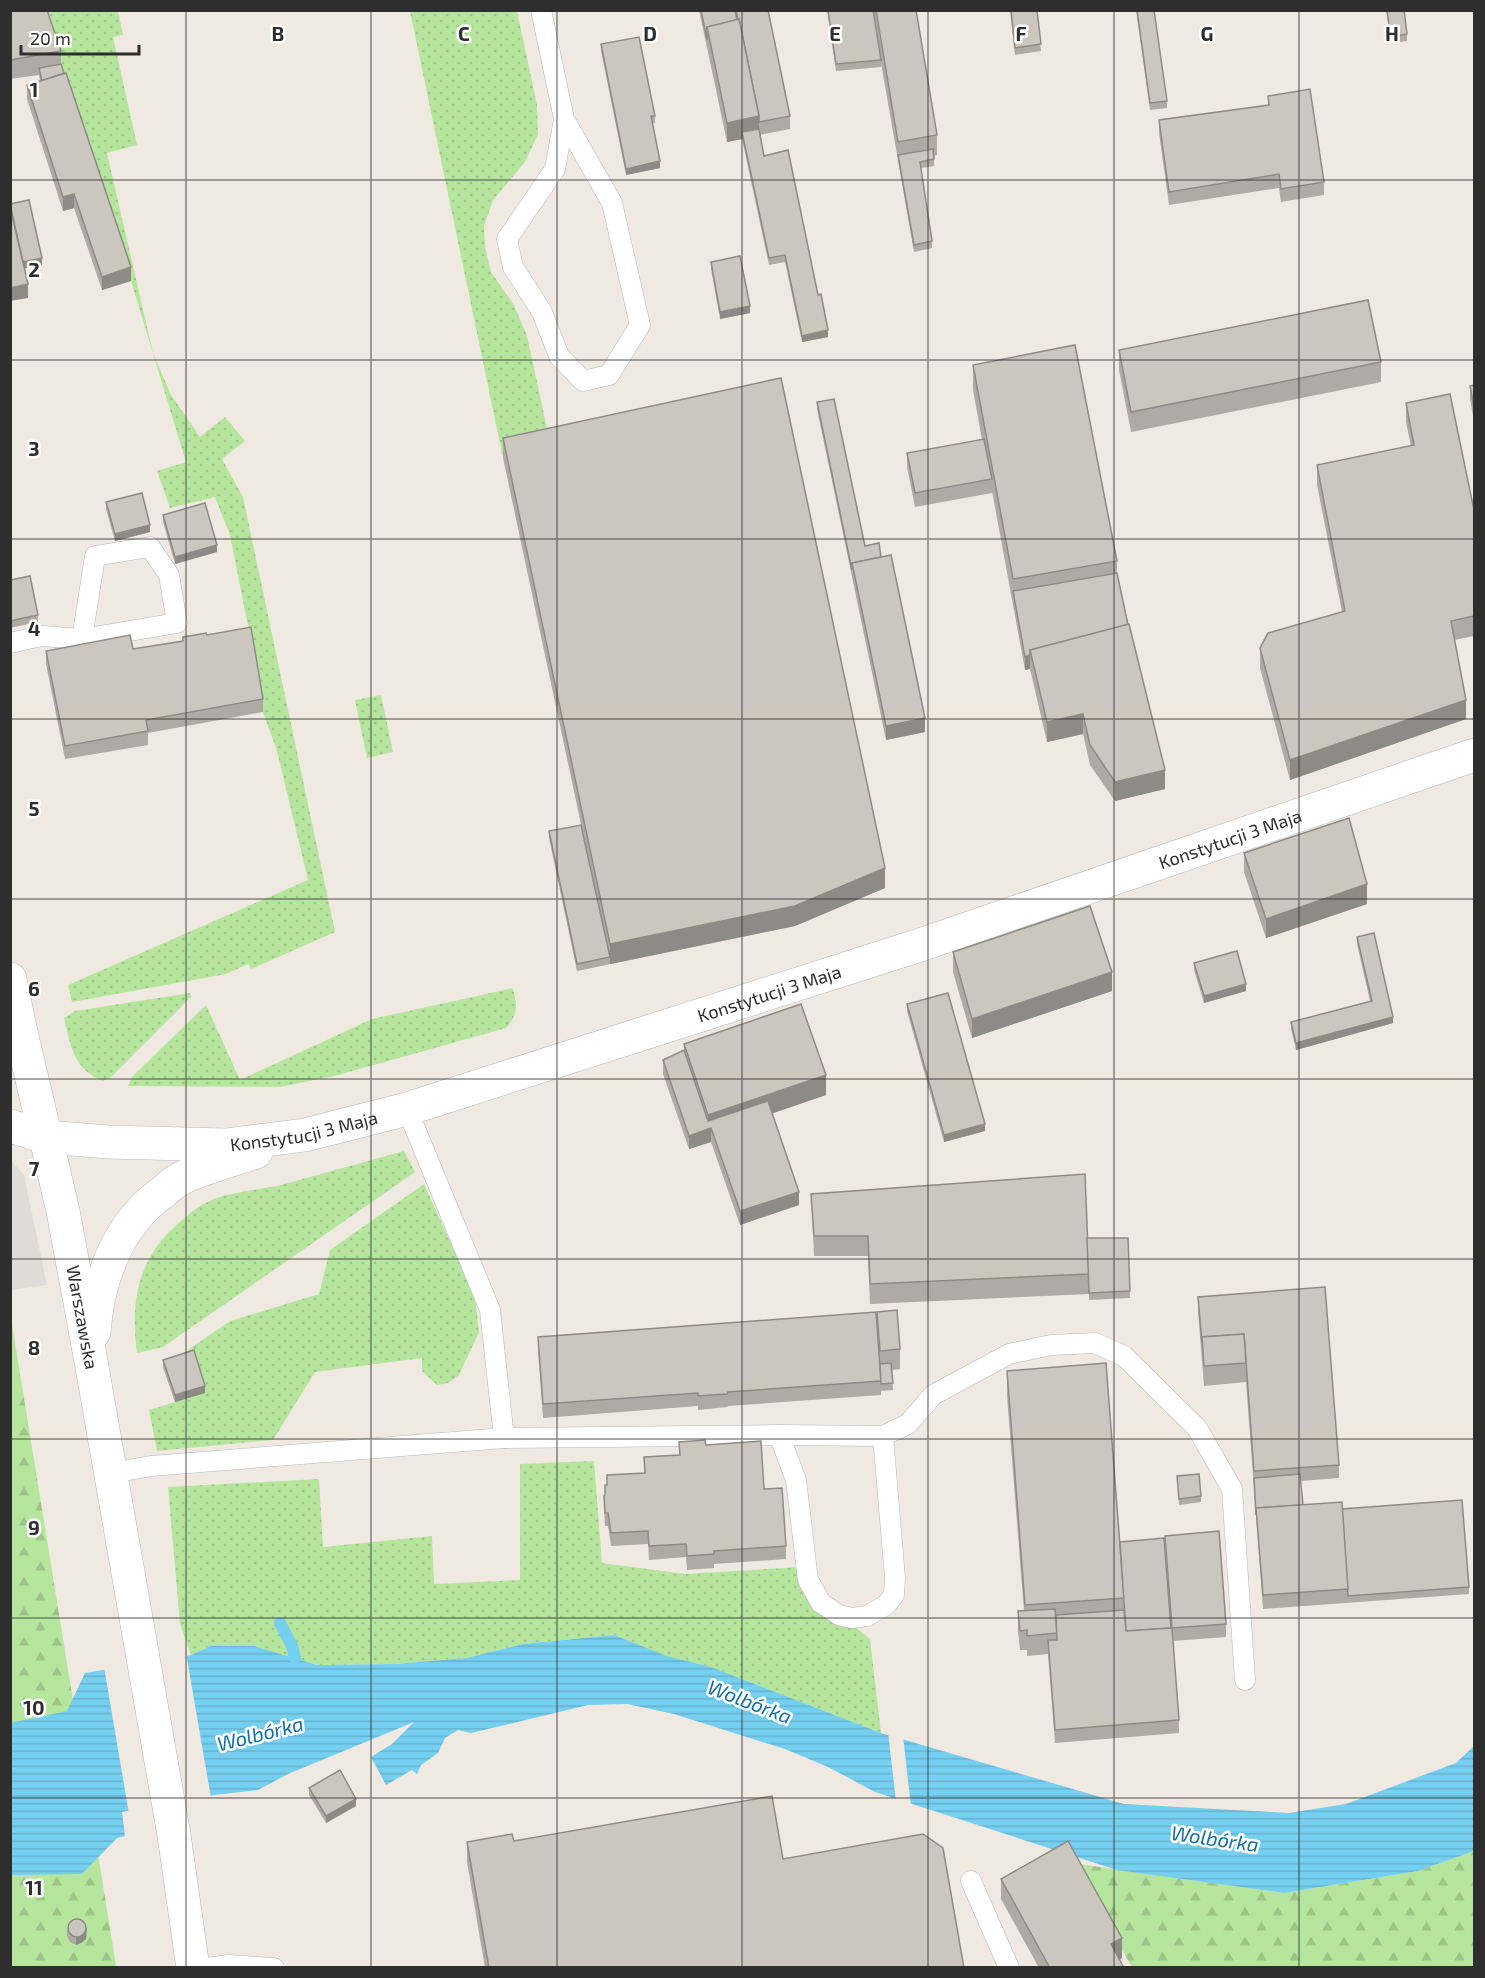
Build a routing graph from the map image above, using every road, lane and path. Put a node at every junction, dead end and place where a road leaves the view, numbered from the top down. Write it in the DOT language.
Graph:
graph roads {
  1 [pos="541,10"];
  2 [pos="564,119"];
  3 [pos="82,639"];
  4 [pos="10,643"];
  5 [pos="1474,754"];
  6 [pos="10,979"];
  7 [pos="406,1109"];
  8 [pos="10,1126"];
  9 [pos="305,1135"];
  10 [pos="46,1137"];
  11 [pos="92,1367"];
  12 [pos="779,1435"];
  13 [pos="883,1436"];
  14 [pos="504,1438"];
  15 [pos="112,1473"];
  16 [pos="1245,1680"];
  17 [pos="971,1881"];
  18 [pos="193,1968"];
  19 [pos="207,1968"];
  20 [pos="274,1968"];
  21 [pos="1009,1968"];
  1 -- 2 [label="lane"];
  2 -- 2 [label="lane"];
  3 -- 3 [label="lane"];
  3 -- 4 [label="lane"];
  5 -- 7 [label="street, Konstytucji 3 Maja"];
  6 -- 10 [label="street, Warszawska"];
  7 -- 9 [label="street, Konstytucji 3 Maja"];
  7 -- 14 [label="lane"];
  8 -- 10 [label="street, Konstytucji 3 Maja"];
  9 -- 10 [label="street, Konstytucji 3 Maja"];
  9 -- 11 [label="street"];
  10 -- 11 [label="street, Warszawska"];
  11 -- 15 [label="street, Warszawska"];
  12 -- 13 [label="lane"];
  12 -- 13 [label="lane"];
  12 -- 14 [label="lane"];
  13 -- 16 [label="lane"];
  14 -- 15 [label="lane"];
  15 -- 18 [label="street, Warszawska"];
  17 -- 21 [label="lane"];
  19 -- 20 [label="lane"];
}
